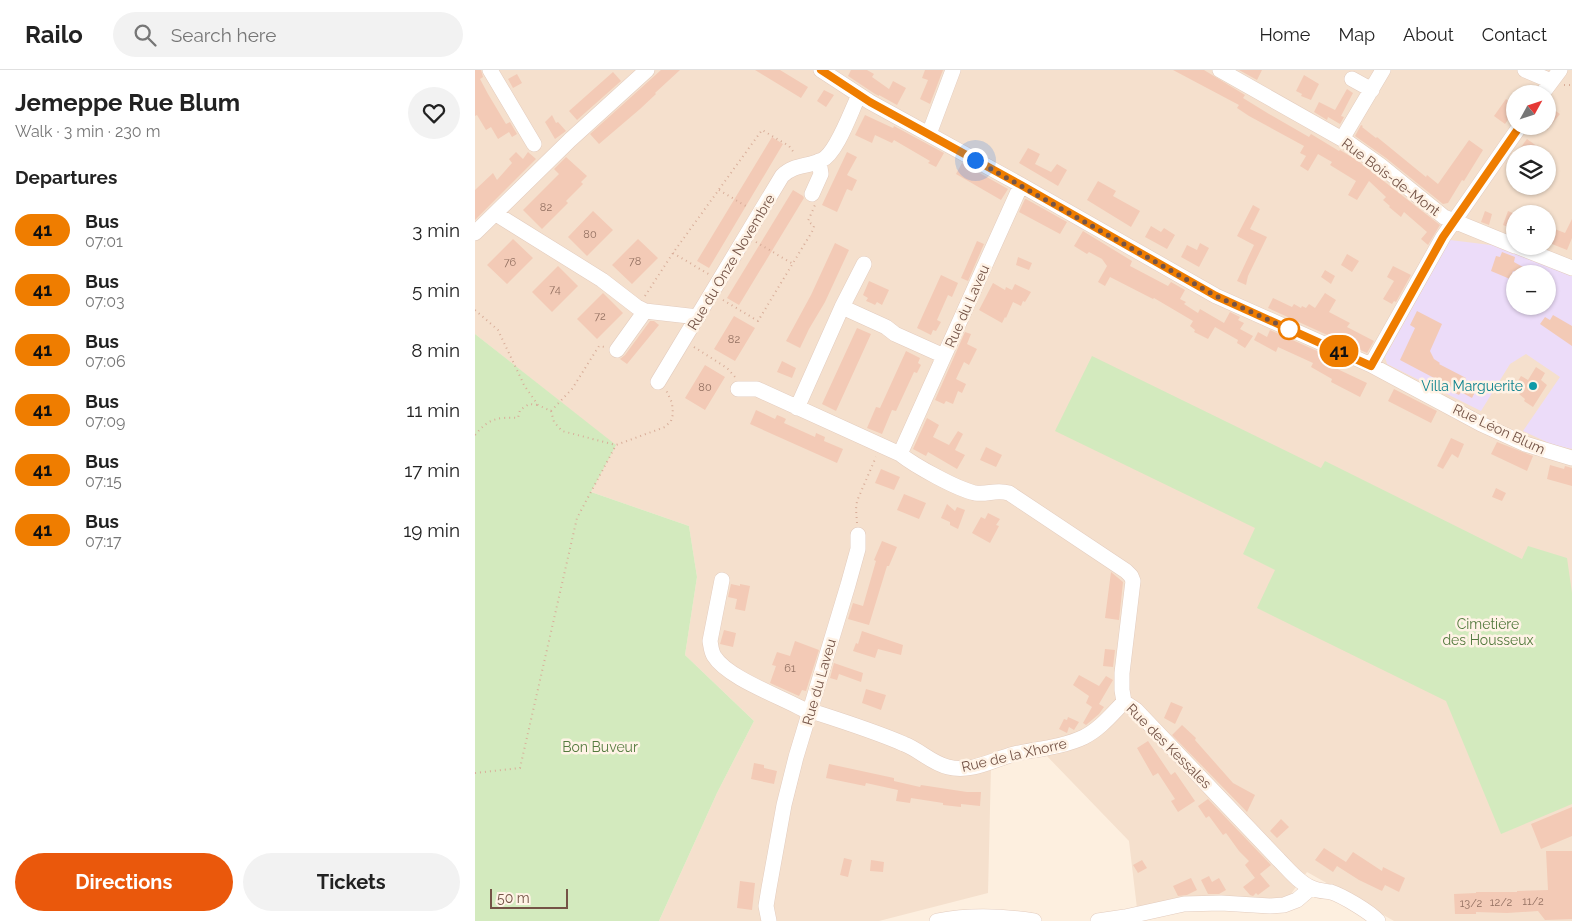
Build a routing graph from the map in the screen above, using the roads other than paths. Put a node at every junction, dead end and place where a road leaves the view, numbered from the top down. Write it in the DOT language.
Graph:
graph roads {
  1 [pos="490,70"];
  2 [pos="647,70"];
  3 [pos="821,70"];
  4 [pos="953,70"];
  5 [pos="1220,70"];
  6 [pos="1383,70"];
  7 [pos="1525,70"];
  8 [pos="1556,76"];
  9 [pos="1352,80"];
  10 [pos="1371,90"];
  11 [pos="859,95"];
  12 [pos="929,134"];
  13 [pos="1514,135"];
  14 [pos="1342,139"];
  15 [pos="534,144"];
  16 [pos="819,161"];
  17 [pos="1021,185"];
  18 [pos="812,194"];
  19 [pos="495,214"];
  20 [pos="1453,221"];
  21 [pos="475,233"];
  22 [pos="1506,242"];
  23 [pos="1538,255"];
  24 [pos="864,264"];
  25 [pos="1572,268"];
  26 [pos="842,307"];
  27 [pos="641,309"];
  28 [pos="698,317"];
  29 [pos="617,350"];
  30 [pos="944,356"];
  31 [pos="1375,368"];
  32 [pos="658,382"];
  33 [pos="740,388"];
  34 [pos="797,408"];
  35 [pos="900,454"];
  36 [pos="1572,458"];
  37 [pos="858,535"];
  38 [pos="722,580"];
  39 [pos="1124,702"];
  40 [pos="811,712"];
  41 [pos="1311,888"];
  42 [pos="769,921"];
  43 [pos="937,921"];
  44 [pos="1034,921"];
  45 [pos="1098,921"];
  46 [pos="1378,921"];
  1 -- 15 [label="street"];
  2 -- 19 [label="street"];
  3 -- 11 [label="street, Rue Léon Blum"];
  4 -- 12 [label="street"];
  5 -- 14 [label="street, Rue Bois-de-Mont"];
  6 -- 10 [label="street"];
  7 -- 8 [label="street"];
  9 -- 10 [label="street"];
  10 -- 14 [label="street"];
  11 -- 12 [label="street, Rue Léon Blum"];
  11 -- 16 [label="street"];
  12 -- 17 [label="street, Rue Léon Blum"];
  13 -- 20 [label="street"];
  14 -- 20 [label="street, Rue Bois-de-Mont"];
  16 -- 18 [label="street"];
  16 -- 28 [label="street, Rue du Onze Novembre"];
  17 -- 30 [label="street, Rue du Laveu"];
  17 -- 31 [label="street, Rue Léon Blum"];
  19 -- 21 [label="street"];
  19 -- 27 [label="street"];
  20 -- 22 [label="street, Rue Bois-de-Mont"];
  20 -- 31 [label="street"];
  23 -- 25 [label="street, Rue Bois-de-Mont"];
  24 -- 26 [label="street"];
  26 -- 30 [label="street"];
  26 -- 34 [label="street"];
  27 -- 28 [label="street"];
  27 -- 29 [label="street"];
  28 -- 32 [label="street, Rue du Onze Novembre"];
  30 -- 35 [label="street, Rue du Laveu"];
  31 -- 36 [label="street, Rue Léon Blum"];
  33 -- 34 [label="street"];
  34 -- 35 [label="street"];
  35 -- 39 [label="street, Rue des Kessales"];
  37 -- 40 [label="street, Rue du Laveu"];
  38 -- 40 [label="street"];
  39 -- 40 [label="street, Rue de la Xhorre"];
  39 -- 41 [label="street, Rue des Kessales"];
  40 -- 42 [label="street, Rue du Laveu"];
  41 -- 45 [label="street"];
  41 -- 46 [label="street, Rue des Kessales"];
  43 -- 44 [label="street"];
}
